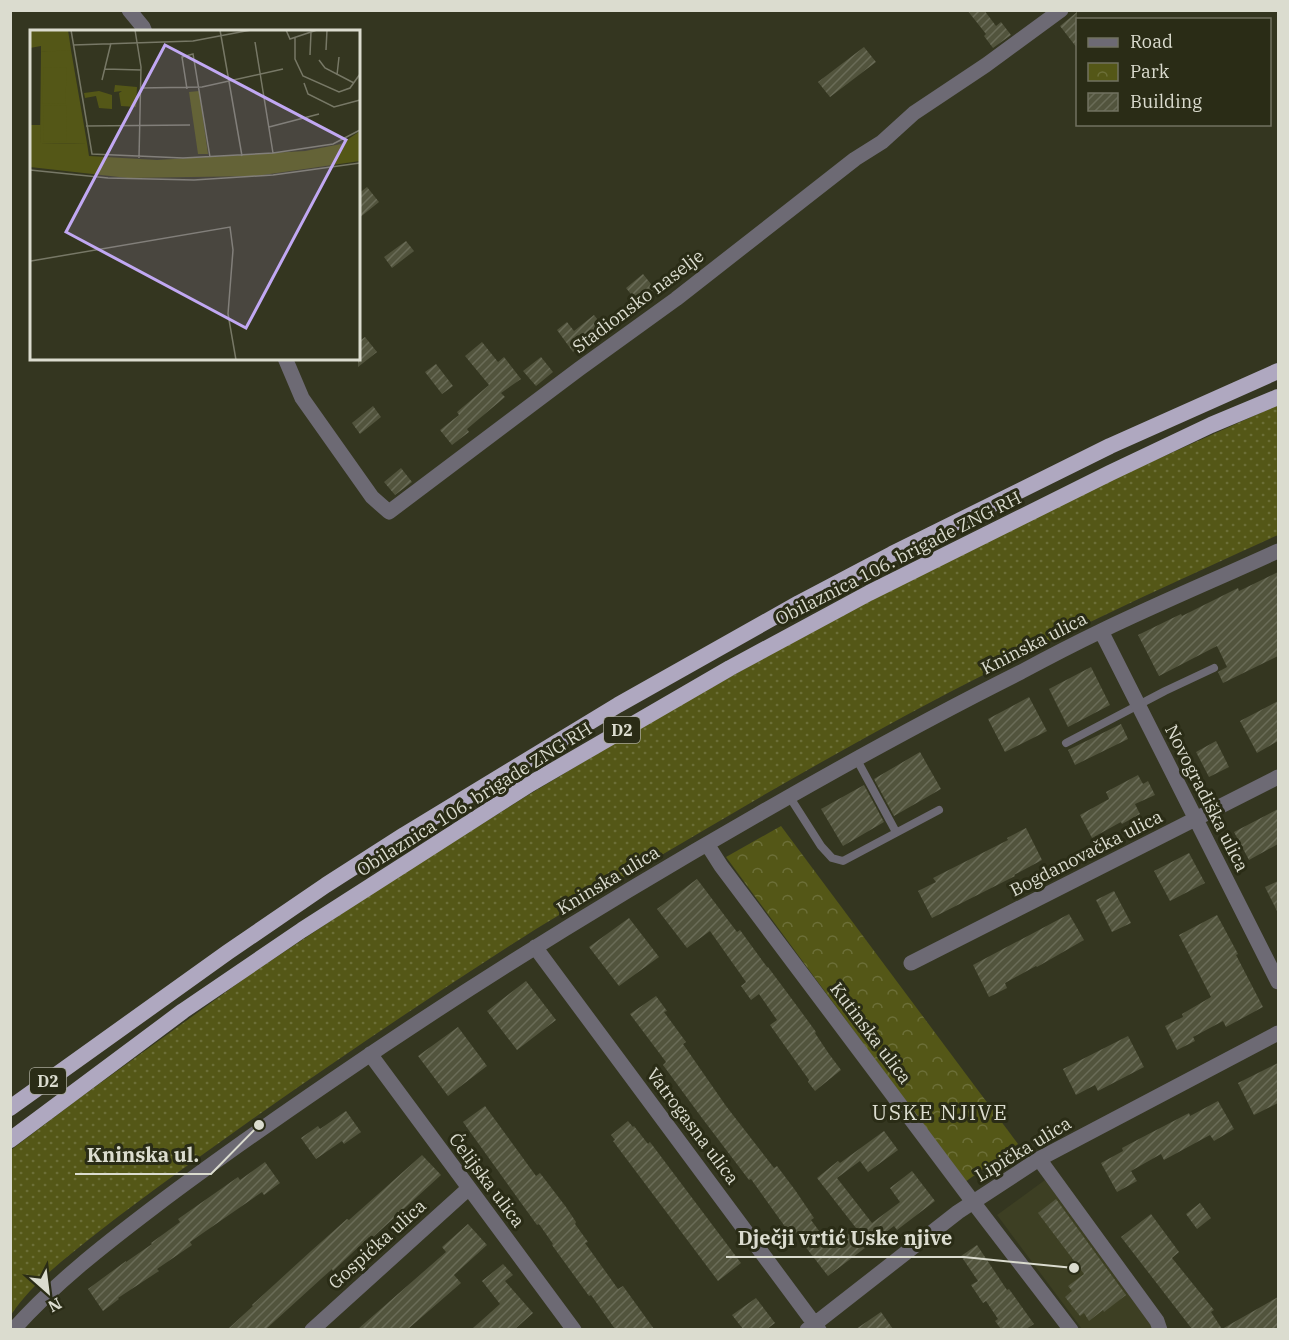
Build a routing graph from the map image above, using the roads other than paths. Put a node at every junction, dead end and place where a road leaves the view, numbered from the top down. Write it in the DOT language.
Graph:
graph roads {
  1 [pos="129,10"];
  2 [pos="1060,10"];
  3 [pos="144,30"];
  4 [pos="286,360"];
  5 [pos="1278,371"];
  6 [pos="1278,397"];
  7 [pos="1278,551"];
  8 [pos="1101,631"];
  9 [pos="1214,668"];
  10 [pos="1138,705"];
  11 [pos="1066,743"];
  12 [pos="856,758"];
  13 [pos="1278,777"];
  14 [pos="789,796"];
  15 [pos="939,810"];
  16 [pos="1196,819"];
  17 [pos="896,832"];
  18 [pos="707,844"];
  19 [pos="535,947"];
  20 [pos="911,963"];
  21 [pos="1278,982"];
  22 [pos="1278,1033"];
  23 [pos="370,1054"];
  24 [pos="10,1108"];
  25 [pos="10,1140"];
  26 [pos="1039,1159"];
  27 [pos="468,1188"];
  28 [pos="973,1202"];
  29 [pos="814,1327"];
  30 [pos="569,1328"];
  31 [pos="13,1329"];
  32 [pos="312,1329"];
  33 [pos="1071,1329"];
  34 [pos="1160,1329"];
  1 -- 3 [label="street"];
  2 -- 4 [label="street, Stadionsko naselje"];
  5 -- 24 [label="highway, Obilaznica 106. brigade ZNG RH / D2"];
  6 -- 25 [label="highway, Obilaznica 106. brigade ZNG RH / D2"];
  7 -- 8 [label="street, Kninska ulica"];
  8 -- 10 [label="street, Novogradiška ulica"];
  8 -- 12 [label="street, Kninska ulica"];
  9 -- 10 [label="lane"];
  10 -- 11 [label="lane"];
  10 -- 16 [label="street, Novogradiška ulica"];
  12 -- 14 [label="street, Kninska ulica"];
  12 -- 17 [label="lane"];
  13 -- 16 [label="street, Bogdanovačka ulica"];
  14 -- 17 [label="lane"];
  14 -- 18 [label="street, Kninska ulica"];
  15 -- 17 [label="lane"];
  16 -- 20 [label="street, Bogdanovačka ulica"];
  16 -- 21 [label="street, Novogradiška ulica"];
  18 -- 19 [label="street, Kninska ulica"];
  18 -- 28 [label="street, Kutinska ulica"];
  19 -- 23 [label="street, Kninska ulica"];
  19 -- 29 [label="street, Vatrogasna ulica"];
  22 -- 26 [label="street, Lipička ulica"];
  23 -- 27 [label="street, Ćelijska ulica"];
  23 -- 31 [label="street, Kninska ulica"];
  26 -- 28 [label="street, Lipička ulica"];
  26 -- 34 [label="street"];
  27 -- 30 [label="street, Ćelijska ulica"];
  27 -- 32 [label="street, Gospićka ulica"];
  28 -- 29 [label="street, Lipička ulica"];
  28 -- 33 [label="street, Kutinska ulica"];
}
